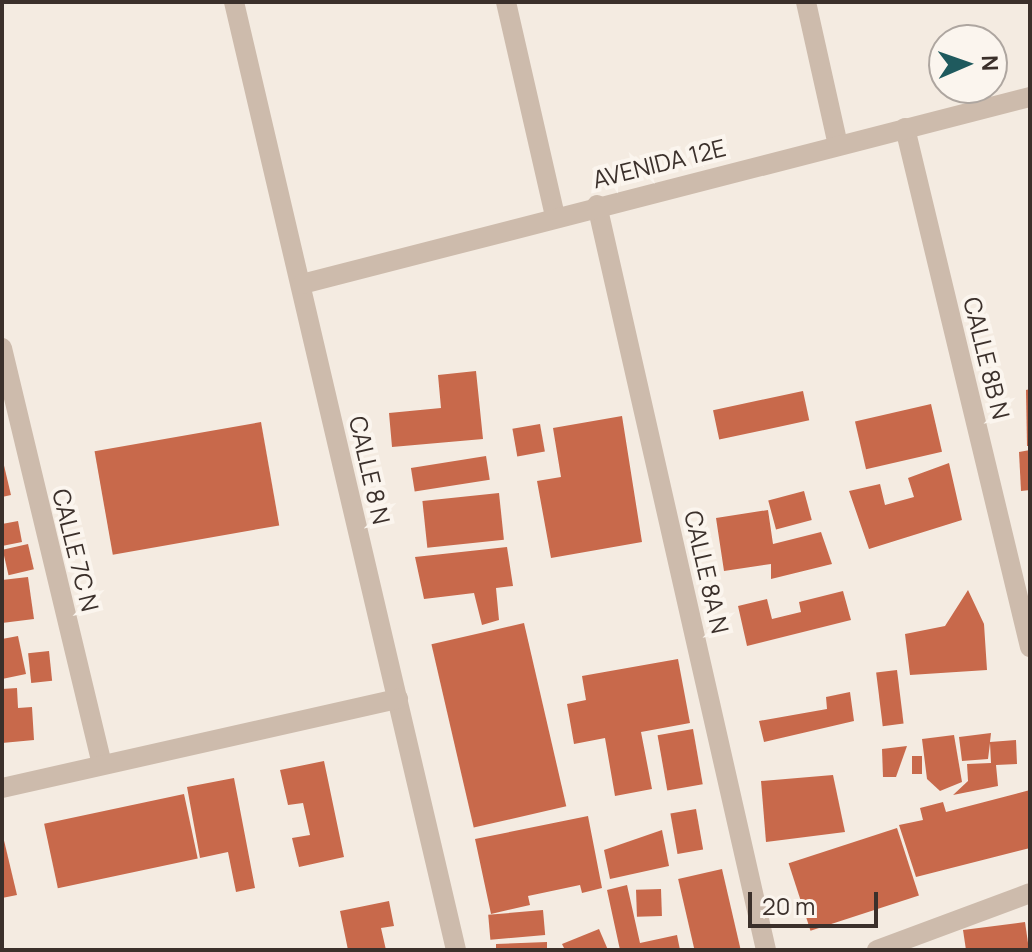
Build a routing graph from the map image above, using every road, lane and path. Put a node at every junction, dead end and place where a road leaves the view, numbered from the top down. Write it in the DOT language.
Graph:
graph roads {
  1 [pos="234,2"];
  2 [pos="506,2"];
  3 [pos="806,2"];
  4 [pos="1030,97"];
  5 [pos="905,128"];
  6 [pos="838,145"];
  7 [pos="597,205"];
  8 [pos="555,216"];
  9 [pos="302,284"];
  10 [pos="2,348"];
  11 [pos="1030,647"];
  12 [pos="398,699"];
  13 [pos="102,764"];
  14 [pos="2,788"];
  15 [pos="1030,893"];
  16 [pos="456,950"];
  17 [pos="766,950"];
  18 [pos="877,950"];
  1 -- 9 [label="street, CALLE 8 N"];
  2 -- 8 [label="street"];
  3 -- 6 [label="street"];
  4 -- 5 [label="street, AVENIDA 12E"];
  5 -- 6 [label="street, AVENIDA 12E"];
  5 -- 11 [label="street, CALLE 8B N"];
  6 -- 7 [label="street, AVENIDA 12E"];
  7 -- 8 [label="street, AVENIDA 12E"];
  7 -- 17 [label="street, CALLE 8A N"];
  8 -- 9 [label="street, AVENIDA 12E"];
  9 -- 12 [label="street, CALLE 8 N"];
  10 -- 13 [label="street, CALLE 7C N"];
  12 -- 13 [label="street"];
  12 -- 16 [label="street, CALLE 8 N"];
  13 -- 14 [label="street"];
  15 -- 18 [label="street"];
}
